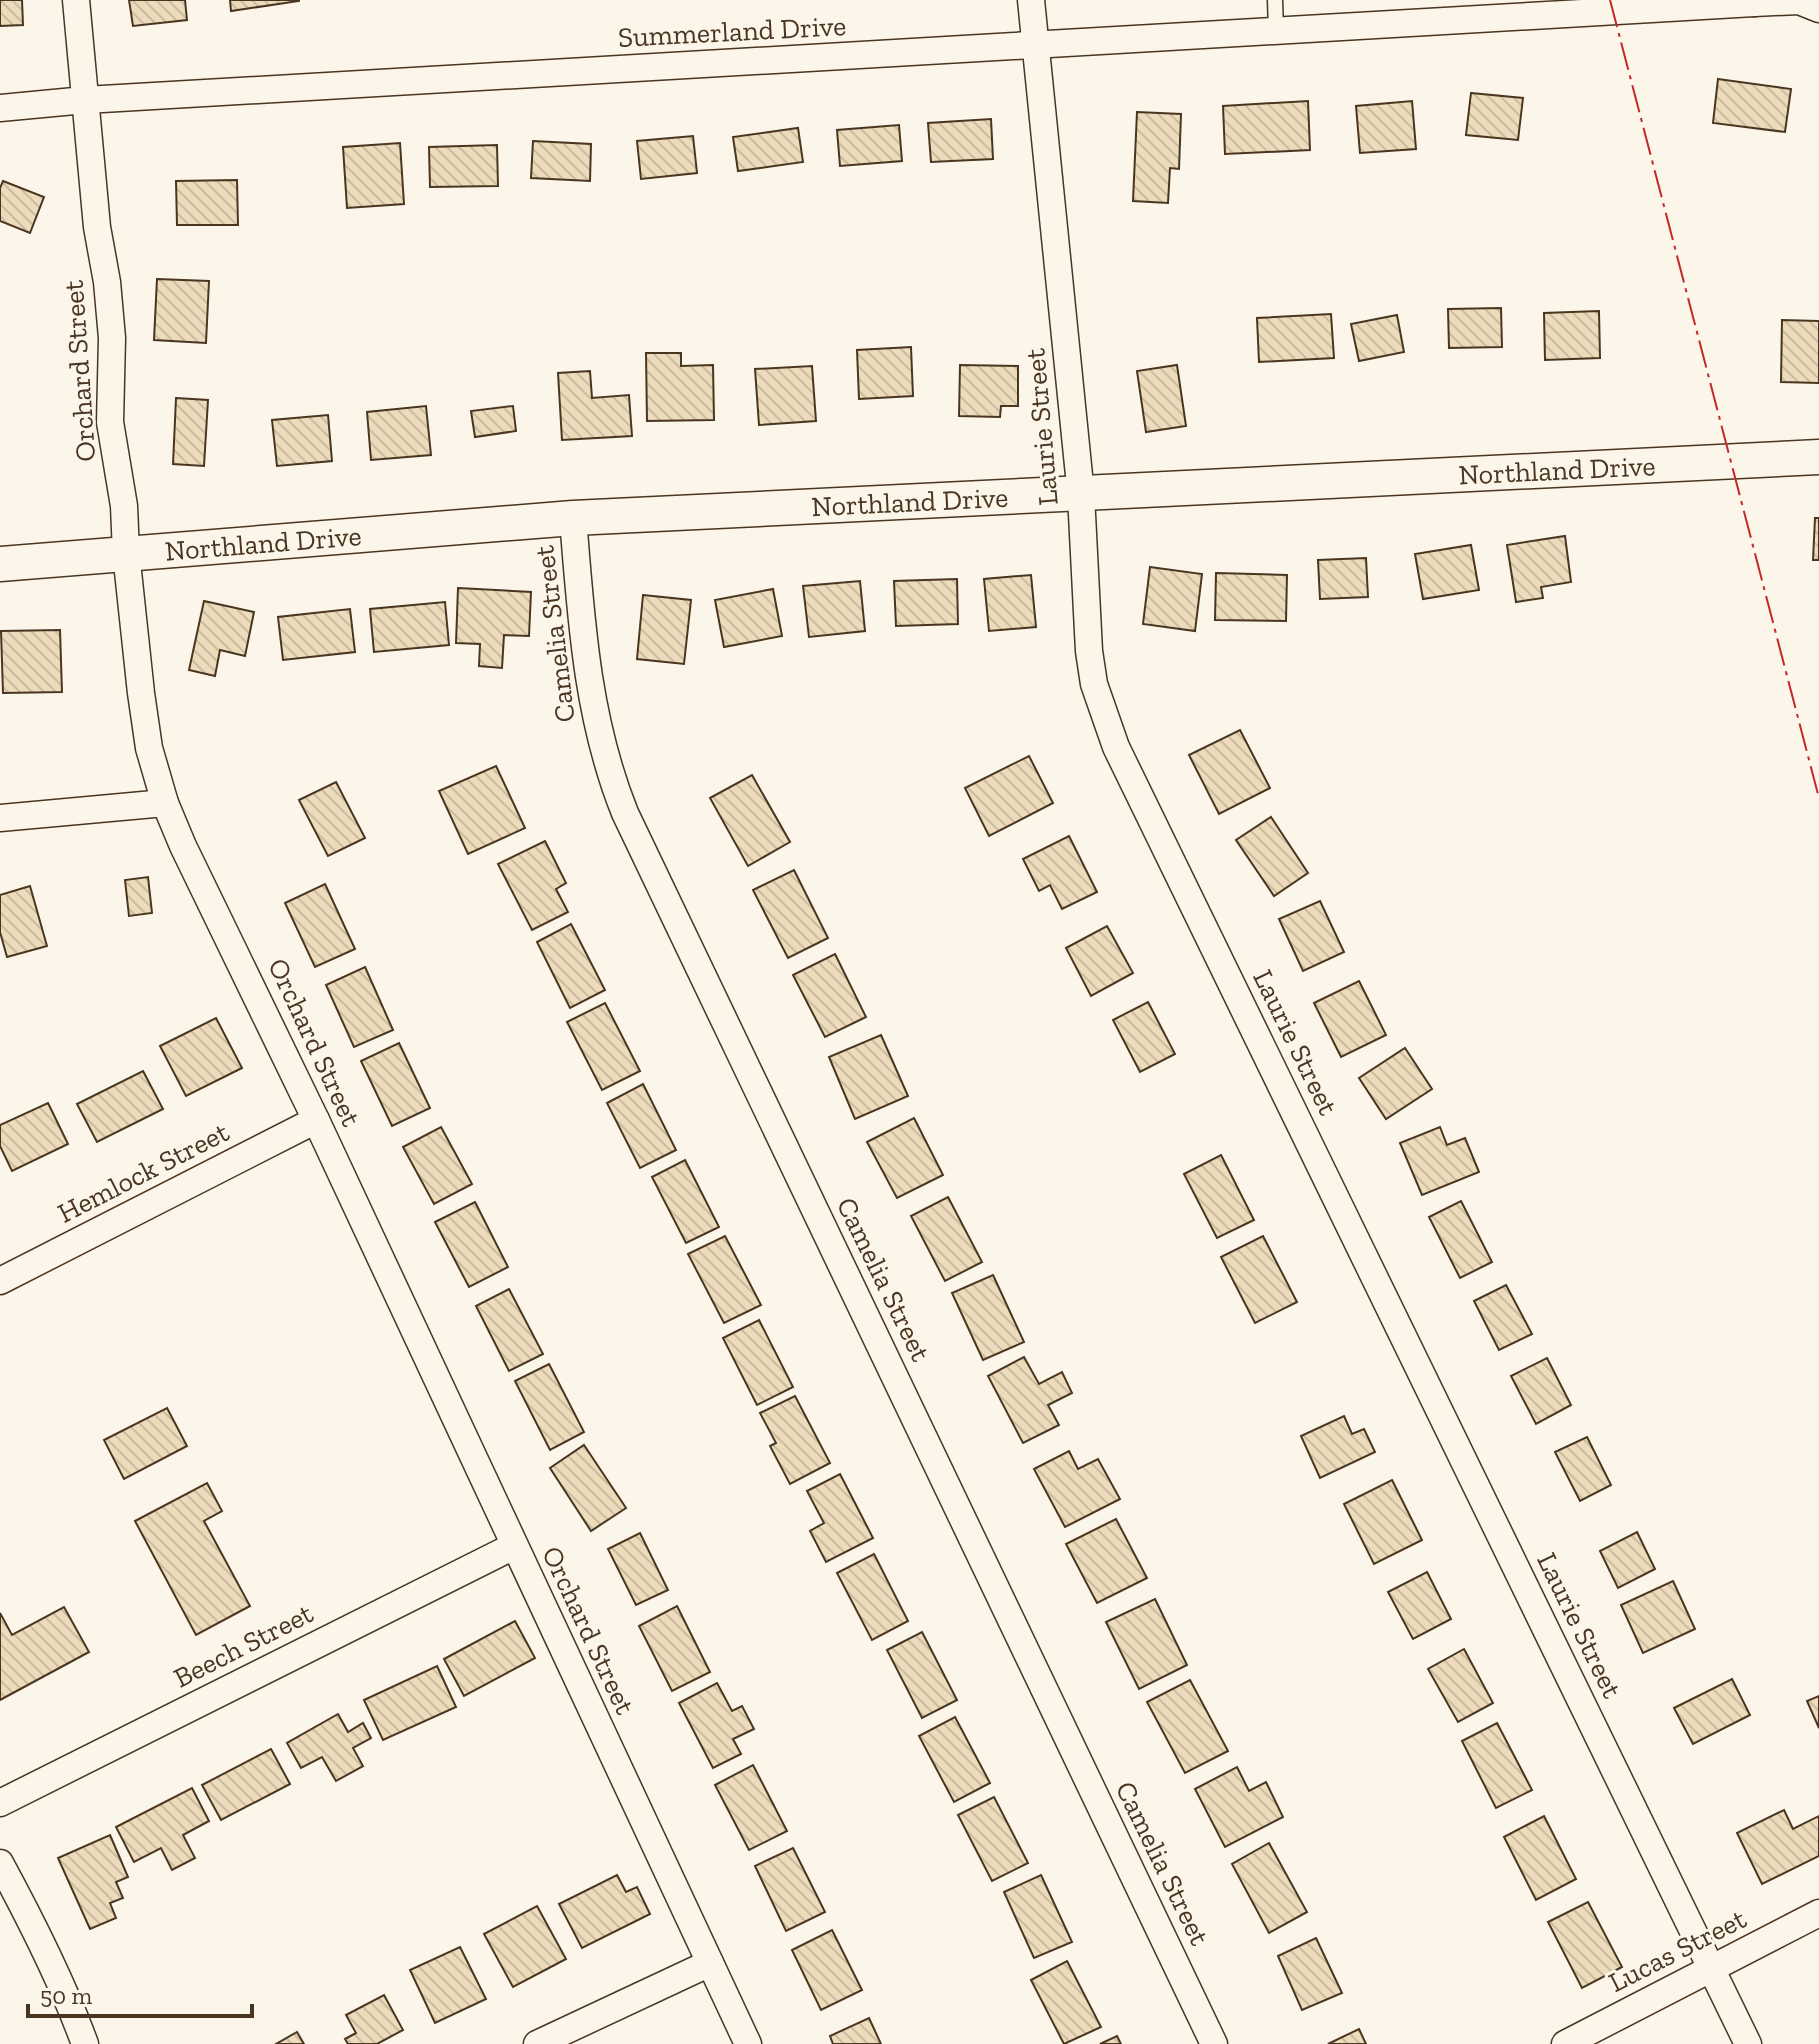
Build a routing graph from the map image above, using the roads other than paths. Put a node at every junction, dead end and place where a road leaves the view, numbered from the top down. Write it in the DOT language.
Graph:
graph roads {
  1 [pos="76,0"];
  2 [pos="1031,0"];
  3 [pos="1275,0"];
  4 [pos="1753,2"];
  5 [pos="1819,9"];
  6 [pos="1276,31"];
  7 [pos="1036,46"];
  8 [pos="85,100"];
  9 [pos="0,108"];
  10 [pos="1819,457"];
  11 [pos="1081,495"];
  12 [pos="573,518"];
  13 [pos="126,553"];
  14 [pos="0,564"];
  15 [pos="165,803"];
  16 [pos="0,818"];
  17 [pos="316,1120"];
  18 [pos="0,1281"];
  19 [pos="514,1546"];
  20 [pos="0,1803"];
  21 [pos="0,1863"];
  22 [pos="1819,1913"];
  23 [pos="710,1963"];
  24 [pos="1712,1968"];
  25 [pos="85,2044"];
  26 [pos="537,2044"];
  27 [pos="748,2044"];
  28 [pos="1214,2044"];
  29 [pos="1565,2044"];
  30 [pos="1748,2044"];
  1 -- 8 [label="street, Orchard Street"];
  2 -- 7 [label="street, Laurie Street"];
  3 -- 6 [label="lane"];
  4 -- 5 [label="street, Summerland Drive"];
  4 -- 6 [label="street, Summerland Drive"];
  6 -- 7 [label="street, Summerland Drive"];
  7 -- 8 [label="street, Summerland Drive"];
  7 -- 11 [label="street, Laurie Street"];
  8 -- 9 [label="street, Summerland Drive"];
  8 -- 13 [label="street, Orchard Street"];
  10 -- 11 [label="street, Northland Drive"];
  11 -- 12 [label="street, Northland Drive"];
  11 -- 24 [label="street, Laurie Street"];
  12 -- 13 [label="street, Northland Drive"];
  12 -- 28 [label="street, Camelia Street"];
  13 -- 14 [label="street, Northland Drive"];
  13 -- 15 [label="street, Orchard Street"];
  15 -- 16 [label="street"];
  15 -- 17 [label="street, Orchard Street"];
  17 -- 18 [label="street, Hemlock Street"];
  17 -- 19 [label="street, Orchard Street"];
  19 -- 20 [label="street, Beech Street"];
  19 -- 23 [label="street, Orchard Street"];
  21 -- 25 [label="street"];
  22 -- 24 [label="street, Lucas Street"];
  23 -- 26 [label="street"];
  23 -- 27 [label="street, Orchard Street"];
  24 -- 29 [label="street, Lucas Street"];
  24 -- 30 [label="street, Laurie Street"];
}
